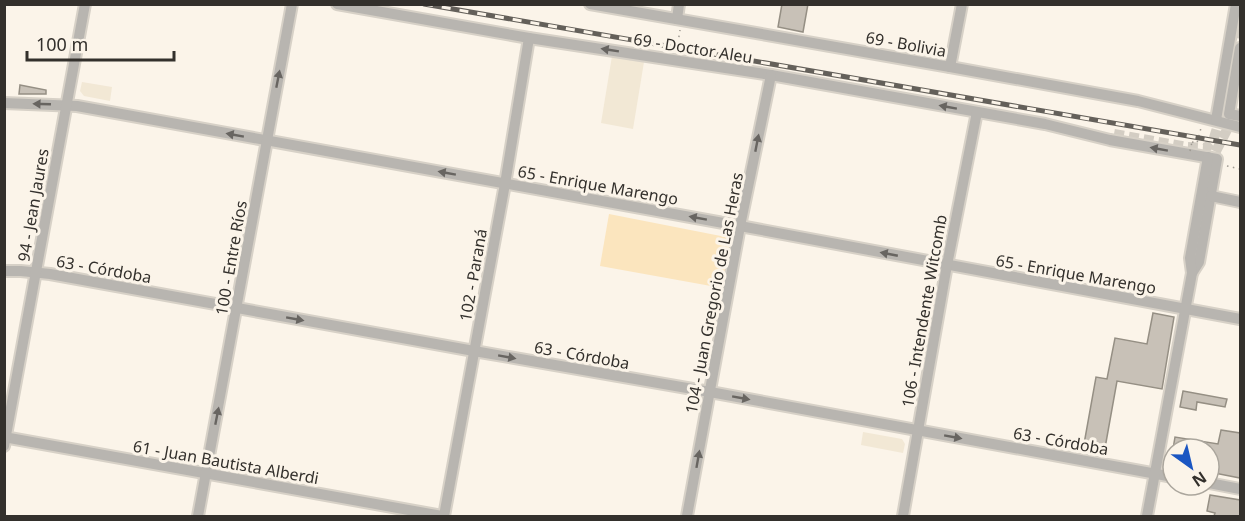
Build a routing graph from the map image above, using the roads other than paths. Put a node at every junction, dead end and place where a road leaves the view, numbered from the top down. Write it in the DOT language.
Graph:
graph roads {
  1 [pos="85,4"];
  2 [pos="292,4"];
  3 [pos="337,4"];
  4 [pos="590,4"];
  5 [pos="679,4"];
  6 [pos="962,4"];
  7 [pos="1236,4"];
  8 [pos="679,20"];
  9 [pos="529,38"];
  10 [pos="1240,48"];
  11 [pos="950,67"];
  12 [pos="771,75"];
  13 [pos="4,103"];
  14 [pos="66,105"];
  15 [pos="977,112"];
  16 [pos="1235,115"];
  17 [pos="1216,120"];
  18 [pos="1045,124"];
  19 [pos="1240,127"];
  20 [pos="1114,134"];
  21 [pos="267,141"];
  22 [pos="1212,158"];
  23 [pos="505,184"];
  24 [pos="1211,196"];
  25 [pos="1240,202"];
  26 [pos="740,226"];
  27 [pos="947,265"];
  28 [pos="4,271"];
  29 [pos="36,272"];
  30 [pos="1192,273"];
  31 [pos="237,308"];
  32 [pos="1185,309"];
  33 [pos="1240,319"];
  34 [pos="474,351"];
  35 [pos="710,392"];
  36 [pos="917,430"];
  37 [pos="5,440"];
  38 [pos="207,473"];
  39 [pos="1155,474"];
  40 [pos="1161,475"];
  41 [pos="1221,485"];
  42 [pos="1240,489"];
  43 [pos="198,516"];
  44 [pos="443,516"];
  45 [pos="687,516"];
  46 [pos="903,516"];
  47 [pos="1147,516"];
  1 -- 14 [label="street, 94 - Jean Jaures"];
  21 -- 2 [label="street, 100 - Entre Ríos, one-way"];
  3 -- 9 [label="street, 69 - Doctor Aleu"];
  4 -- 8 [label="street, 69 - Bolivia"];
  5 -- 8 [label="street"];
  6 -- 11 [label="street"];
  7 -- 17 [label="street"];
  8 -- 11 [label="street, 69 - Bolivia"];
  12 -- 9 [label="street, 69 - Doctor Aleu, one-way"];
  9 -- 23 [label="street, 102 - Paraná"];
  10 -- 16 [label="street"];
  11 -- 17 [label="street, 69 - Bolivia"];
  15 -- 12 [label="street, 69 - Doctor Aleu, one-way"];
  26 -- 12 [label="street, 104 - Juan Gregorio de Las Heras, one-way"];
  14 -- 13 [label="street, 65 - Enrique Marengo, one-way"];
  21 -- 14 [label="street, 65 - Enrique Marengo, one-way"];
  14 -- 29 [label="street, 94 - Jean Jaures"];
  15 -- 18 [label="street, 69 - Doctor Aleu"];
  15 -- 27 [label="street, 106 - Intendente Witcomb"];
  17 -- 19 [label="street, 69 - Bolivia"];
  18 -- 20 [label="street, 69 - Doctor Aleu"];
  22 -- 18 [label="street, 69 - Doctor Aleu, one-way"];
  23 -- 21 [label="street, 65 - Enrique Marengo, one-way"];
  21 -- 31 [label="street, 100 - Entre Ríos"];
  22 -- 24 [label="street"];
  22 -- 30 [label="street"];
  26 -- 23 [label="street, 65 - Enrique Marengo, one-way"];
  23 -- 34 [label="street, 102 - Paraná"];
  24 -- 25 [label="street"];
  24 -- 30 [label="street"];
  27 -- 26 [label="street, 65 - Enrique Marengo, one-way"];
  26 -- 35 [label="street, 104 - Juan Gregorio de Las Heras"];
  27 -- 32 [label="street, 65 - Enrique Marengo"];
  27 -- 36 [label="street, 106 - Intendente Witcomb"];
  28 -- 29 [label="street, 63 - Córdoba"];
  29 -- 31 [label="street, 63 - Córdoba"];
  29 -- 37 [label="street, 94 - Jean Jaures"];
  30 -- 32 [label="street"];
  31 -- 34 [label="street, 63 - Córdoba, one-way"];
  38 -- 31 [label="street, 100 - Entre Ríos, one-way"];
  32 -- 33 [label="street, 65 - Enrique Marengo"];
  32 -- 39 [label="street"];
  34 -- 35 [label="street, 63 - Córdoba, one-way"];
  34 -- 44 [label="street, 102 - Paraná"];
  35 -- 36 [label="street, 63 - Córdoba, one-way"];
  45 -- 35 [label="street, 104 - Juan Gregorio de Las Heras, one-way"];
  36 -- 39 [label="street, 63 - Córdoba, one-way"];
  36 -- 46 [label="street, 106 - Intendente Witcomb"];
  37 -- 38 [label="street, 61 - Juan Bautista Alberdi"];
  38 -- 43 [label="street, 100 - Entre Ríos"];
  38 -- 44 [label="street, 61 - Juan Bautista Alberdi"];
  39 -- 40 [label="street, 63 - Córdoba"];
  39 -- 47 [label="street"];
  41 -- 42 [label="street"];
}
